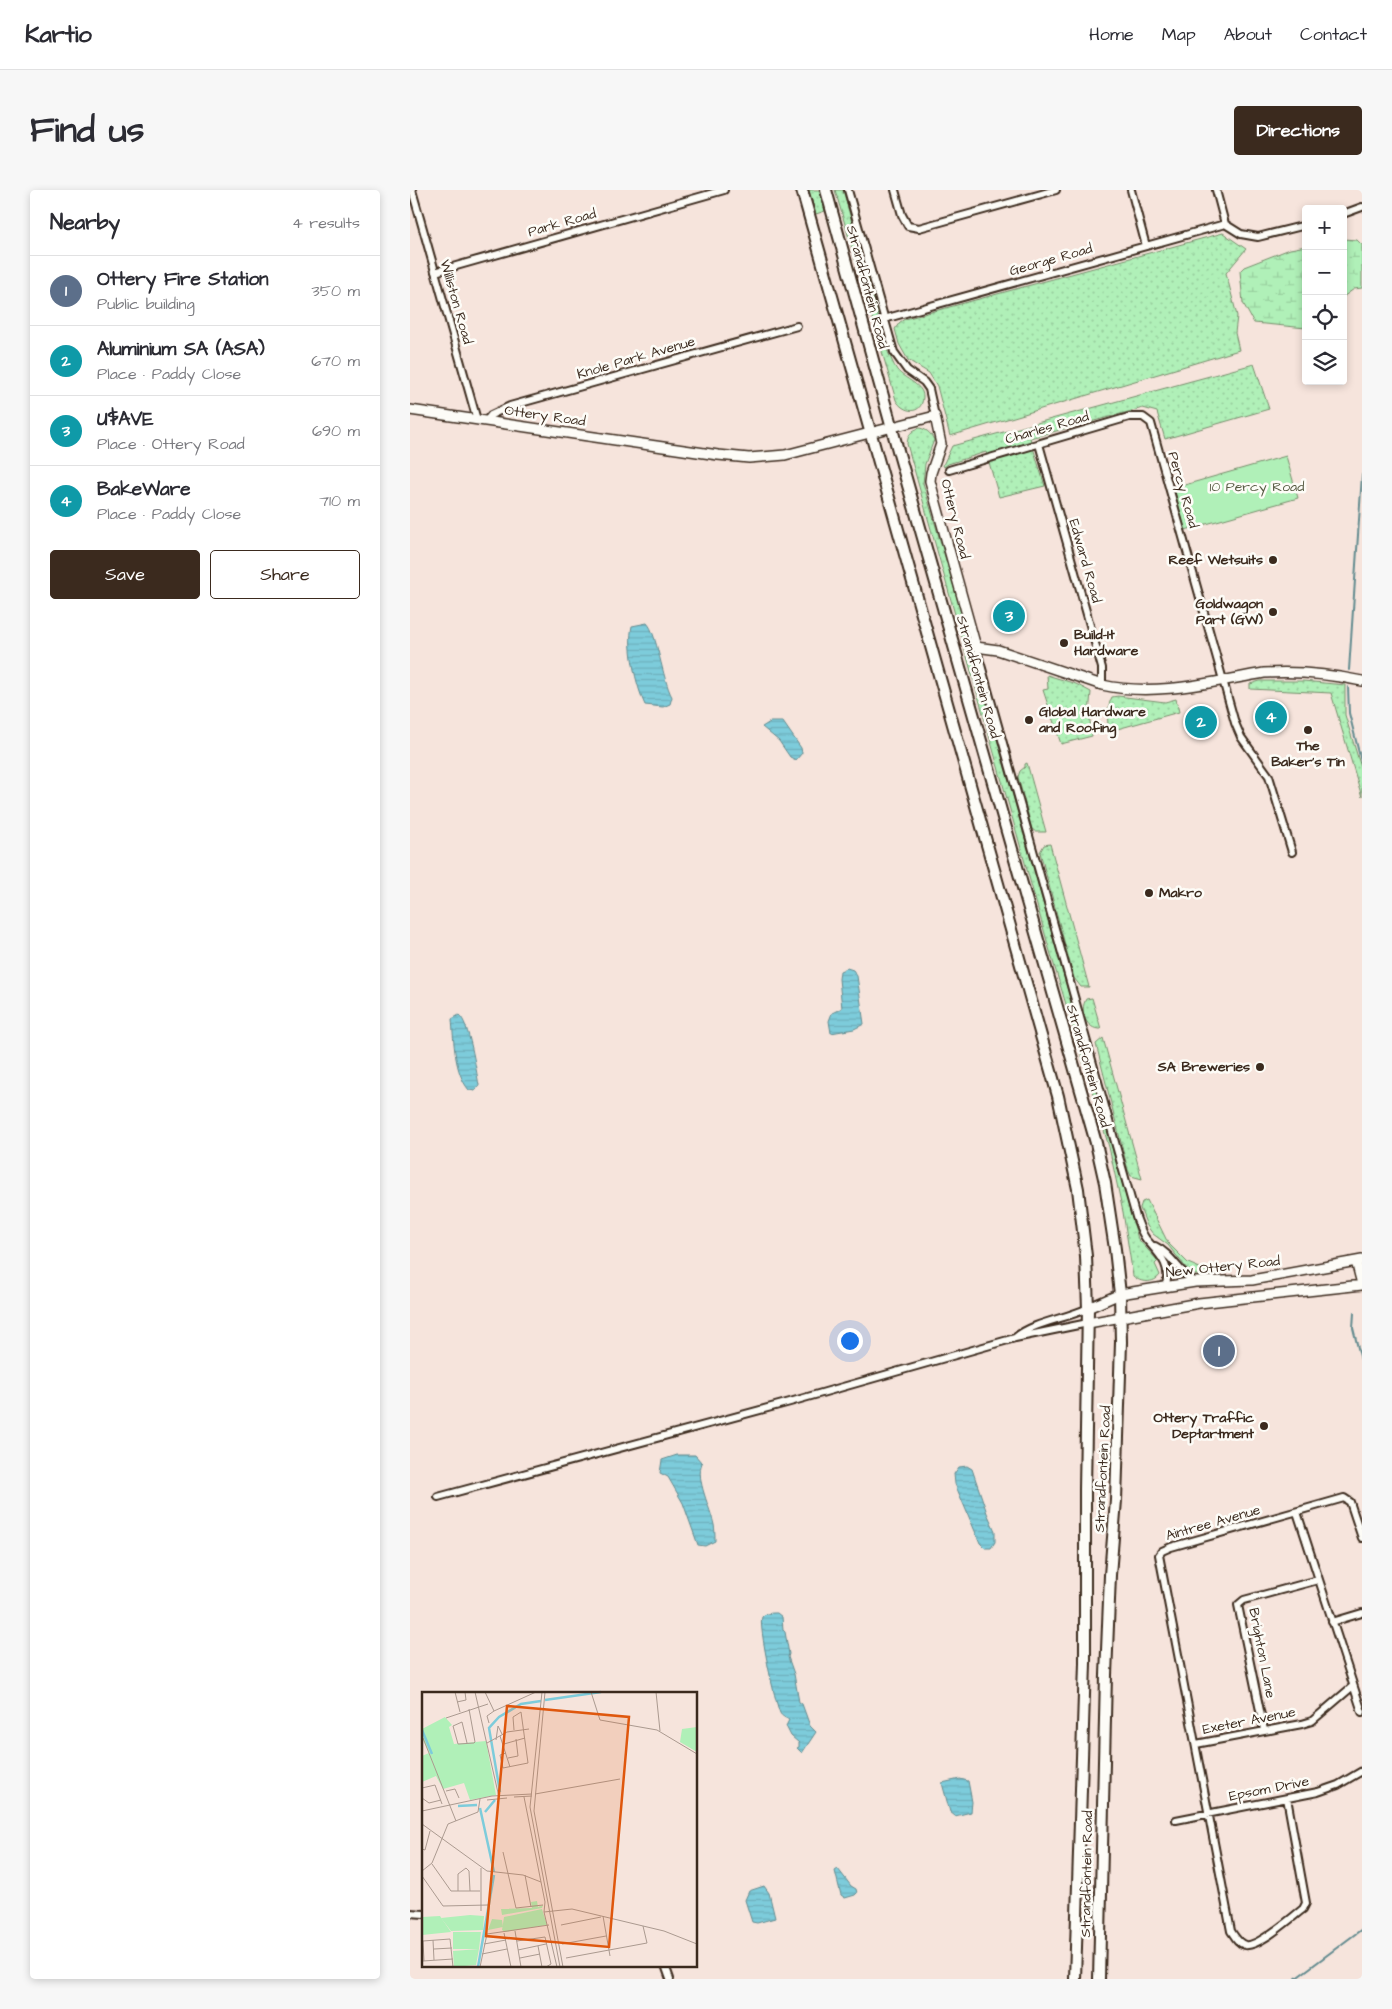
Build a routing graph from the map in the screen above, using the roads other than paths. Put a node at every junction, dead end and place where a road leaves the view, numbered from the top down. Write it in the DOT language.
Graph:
graph roads {
  1 [pos="412,190"];
  2 [pos="724,190"];
  3 [pos="802,190"];
  4 [pos="826,190"];
  5 [pos="848,190"];
  6 [pos="895,190"];
  7 [pos="1056,190"];
  8 [pos="1131,190"];
  9 [pos="1216,190"];
  10 [pos="1362,207"];
  11 [pos="1347,213"];
  12 [pos="1225,224"];
  13 [pos="1302,226"];
  14 [pos="1146,246"];
  15 [pos="435,272"];
  16 [pos="884,319"];
  17 [pos="797,326"];
  18 [pos="410,410"];
  19 [pos="935,416"];
  20 [pos="482,421"];
  21 [pos="1151,423"];
  22 [pos="892,428"];
  23 [pos="870,433"];
  24 [pos="1039,444"];
  25 [pos="949,470"];
  26 [pos="976,647"];
  27 [pos="1222,680"];
  28 [pos="1362,682"];
  29 [pos="1102,685"];
  30 [pos="1292,852"];
  31 [pos="1152,1244"];
  32 [pos="1359,1260"];
  33 [pos="1195,1282"];
  34 [pos="1362,1284"];
  35 [pos="1165,1287"];
  36 [pos="1120,1294"];
  37 [pos="1088,1308"];
  38 [pos="1120,1316"];
  39 [pos="1088,1323"];
  40 [pos="1015,1338"];
  41 [pos="438,1497"];
  42 [pos="1297,1512"];
  43 [pos="1362,1538"];
  44 [pos="1318,1580"];
  45 [pos="1362,1613"];
  46 [pos="1332,1622"];
  47 [pos="1353,1686"];
  48 [pos="1361,1709"];
  49 [pos="1264,1730"];
  50 [pos="1196,1744"];
  51 [pos="1362,1771"];
  52 [pos="1287,1798"];
  53 [pos="1209,1813"];
  54 [pos="1176,1820"];
  55 [pos="665,1966"];
  56 [pos="670,1979"];
  57 [pos="1075,1979"];
  58 [pos="1099,1979"];
  1 -- 15 [label="street, Williston Road"];
  2 -- 15 [label="street, Park Road"];
  3 -- 23 [label="main road, Strandfontein Road"];
  4 -- 22 [label="main road, Strandfontein Road"];
  5 -- 16 [label="street"];
  6 -- 7 [label="street"];
  8 -- 14 [label="street"];
  9 -- 12 [label="street"];
  10 -- 11 [label="street"];
  12 -- 13 [label="street"];
  12 -- 14 [label="street, George Road"];
  14 -- 16 [label="street, George Road"];
  15 -- 20 [label="street, Williston Road"];
  16 -- 19 [label="street"];
  17 -- 20 [label="street, Knole Park Avenue"];
  18 -- 20 [label="street, Ottery Road"];
  19 -- 22 [label="street, Ottery Road"];
  19 -- 26 [label="street, Ottery Road"];
  20 -- 23 [label="street, Ottery Road"];
  21 -- 24 [label="street, Charles Road"];
  21 -- 27 [label="street, Percy Road"];
  22 -- 23 [label="street, Ottery Road"];
  22 -- 36 [label="main road, Strandfontein Road"];
  23 -- 37 [label="main road, Strandfontein Road"];
  24 -- 25 [label="street, Charles Road"];
  24 -- 29 [label="street, Edward Road"];
  26 -- 29 [label="street"];
  26 -- 31 [label="street, Strandfontein Road"];
  27 -- 28 [label="street"];
  27 -- 29 [label="street"];
  27 -- 30 [label="street, Percy Road"];
  31 -- 33 [label="street, Strandfontein Road"];
  31 -- 35 [label="street, Strandfontein Road"];
  32 -- 33 [label="street, New Ottery Road"];
  32 -- 34 [label="street"];
  33 -- 35 [label="street, New Ottery Road"];
  34 -- 38 [label="street"];
  35 -- 36 [label="street, New Ottery Road"];
  36 -- 37 [label="street, New Ottery Road"];
  36 -- 38 [label="main road, Strandfontein Road"];
  37 -- 39 [label="main road, Strandfontein Road"];
  37 -- 40 [label="street"];
  38 -- 39 [label="street"];
  38 -- 58 [label="main road, Strandfontein Road"];
  39 -- 40 [label="street"];
  39 -- 57 [label="main road, Strandfontein Road"];
  40 -- 41 [label="street"];
  42 -- 43 [label="street"];
  42 -- 44 [label="street"];
  42 -- 50 [label="street, Aintree Avenue"];
  44 -- 46 [label="street"];
  44 -- 49 [label="street, Brighton Lane"];
  45 -- 46 [label="street"];
  46 -- 47 [label="street"];
  47 -- 48 [label="street"];
  47 -- 49 [label="street, Exeter Avenue"];
  49 -- 50 [label="street, Exeter Avenue"];
  50 -- 53 [label="street, Aintree Avenue"];
  51 -- 52 [label="street, Epsom Drive"];
  52 -- 53 [label="street, Epsom Drive"];
  52 -- 53 [label="street, Aintree Avenue"];
  53 -- 54 [label="street, Epsom Drive"];
  55 -- 56 [label="street"];
}
